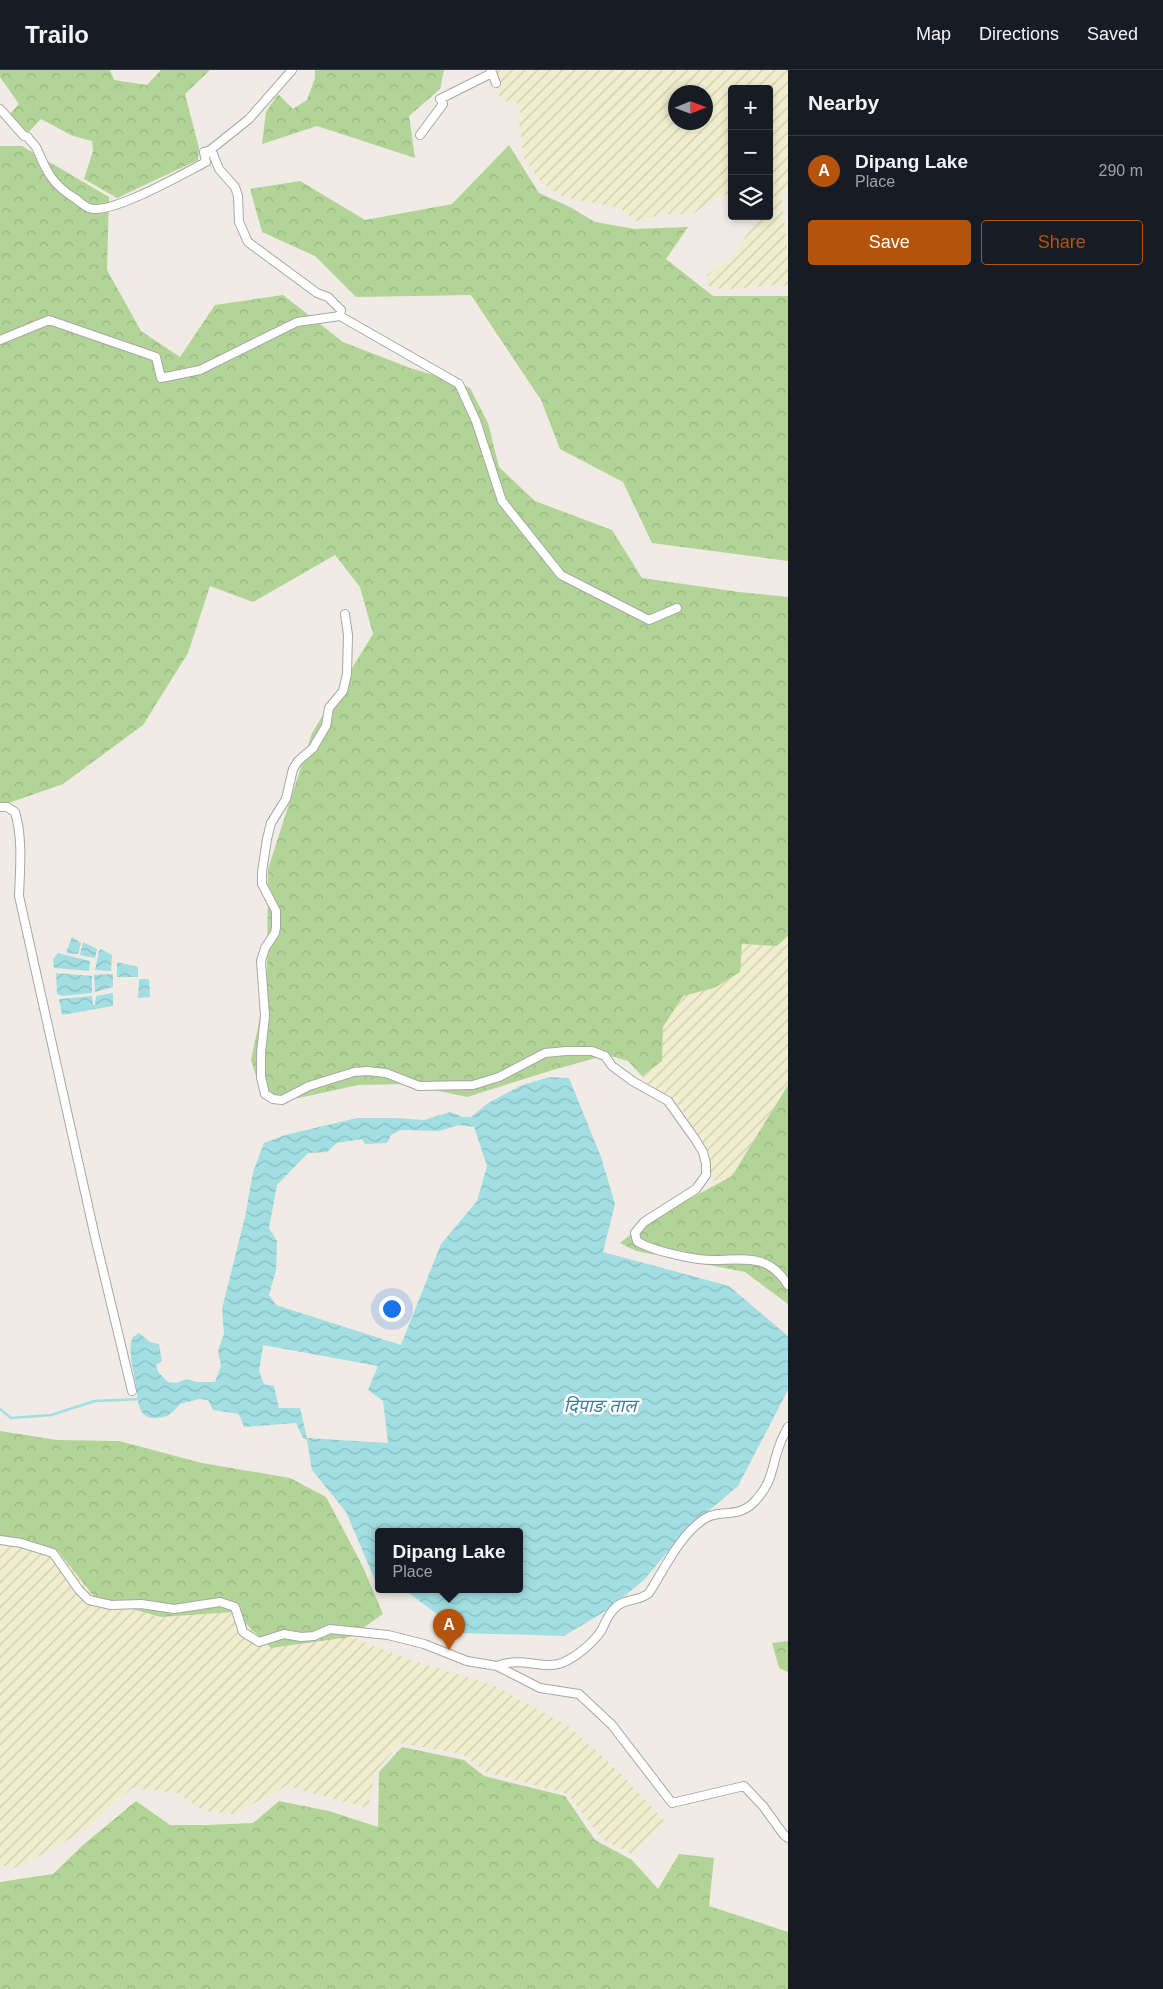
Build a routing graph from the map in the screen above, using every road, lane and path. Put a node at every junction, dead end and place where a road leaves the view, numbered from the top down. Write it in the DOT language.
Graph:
graph roads {
  1 [pos="292,70"];
  2 [pos="491,72"];
  3 [pos="496,83"];
  4 [pos="0,109"];
  5 [pos="420,135"];
  6 [pos="209,151"];
  7 [pos="340,316"];
  8 [pos="0,340"];
  9 [pos="677,608"];
  10 [pos="345,614"];
  11 [pos="0,807"];
  12 [pos="788,1286"];
  13 [pos="132,1391"];
  14 [pos="788,1427"];
  15 [pos="0,1540"];
  16 [pos="497,1666"];
  17 [pos="788,1838"];
  1 -- 6 [label="street"];
  2 -- 3 [label="street"];
  2 -- 5 [label="street"];
  4 -- 6 [label="street"];
  6 -- 7 [label="street"];
  7 -- 8 [label="street"];
  7 -- 9 [label="street"];
  10 -- 12 [label="street"];
  11 -- 13 [label="street"];
  14 -- 16 [label="street"];
  15 -- 16 [label="street"];
  16 -- 17 [label="street"];
}
